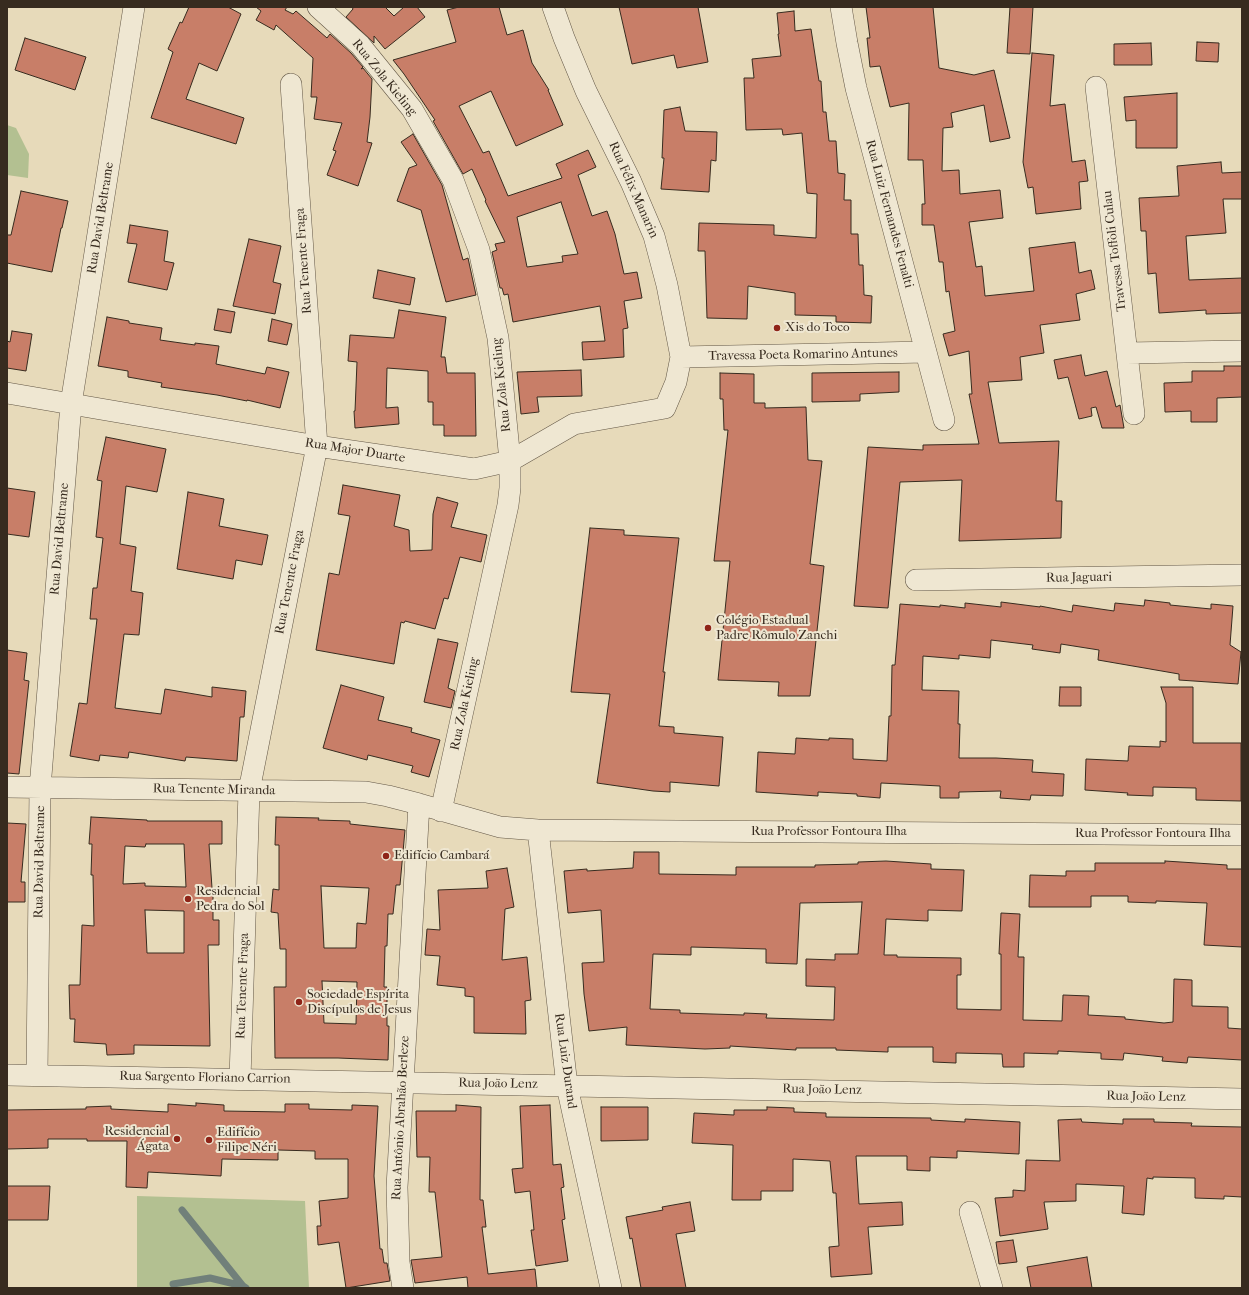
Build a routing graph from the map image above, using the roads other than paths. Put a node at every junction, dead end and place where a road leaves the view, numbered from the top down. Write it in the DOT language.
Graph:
graph roads {
  1 [pos="134,7"];
  2 [pos="318,7"];
  3 [pos="553,7"];
  4 [pos="841,7"];
  5 [pos="291,84"];
  6 [pos="1096,87"];
  7 [pos="1242,351"];
  8 [pos="926,352"];
  9 [pos="1127,353"];
  10 [pos="681,357"];
  11 [pos="676,382"];
  12 [pos="7,393"];
  13 [pos="71,404"];
  14 [pos="1134,414"];
  15 [pos="944,420"];
  16 [pos="317,446"];
  17 [pos="510,461"];
  18 [pos="1242,575"];
  19 [pos="916,580"];
  20 [pos="7,787"];
  21 [pos="40,788"];
  22 [pos="249,791"];
  23 [pos="419,804"];
  24 [pos="441,811"];
  25 [pos="538,830"];
  26 [pos="1242,835"];
  27 [pos="7,1075"];
  28 [pos="37,1075"];
  29 [pos="240,1079"];
  30 [pos="403,1082"];
  31 [pos="567,1086"];
  32 [pos="1242,1099"];
  33 [pos="970,1212"];
  34 [pos="403,1288"];
  35 [pos="611,1288"];
  36 [pos="992,1288"];
  1 -- 13 [label="street, Rua David Beltrame"];
  2 -- 17 [label="street, Rua Zola Kieling"];
  3 -- 10 [label="street, Rua Félix Manarin"];
  4 -- 8 [label="street, Rua Luiz Fernandes Fenalti"];
  5 -- 16 [label="street, Rua Tenente Fraga"];
  6 -- 9 [label="street, Travessa Toffoli Culau"];
  7 -- 9 [label="street"];
  8 -- 10 [label="street, Travessa Poeta Romarino Antunes"];
  8 -- 15 [label="street, Rua Luiz Fernandes Fenalti"];
  9 -- 14 [label="street, Travessa Toffoli Culau"];
  10 -- 11 [label="street, Rua Félix Manarin"];
  11 -- 17 [label="street, Rua Major Duarte"];
  12 -- 13 [label="street, Rua Major Duarte"];
  13 -- 16 [label="street, Rua Major Duarte"];
  13 -- 21 [label="street, Rua David Beltrame"];
  16 -- 17 [label="street, Rua Major Duarte"];
  16 -- 22 [label="street, Rua Tenente Fraga"];
  17 -- 24 [label="street, Rua Zola Kieling"];
  18 -- 19 [label="street, Rua Jaguari"];
  20 -- 21 [label="street, Rua Tenente Miranda"];
  21 -- 22 [label="street, Rua Tenente Miranda"];
  21 -- 28 [label="street, Rua David Beltrame"];
  22 -- 23 [label="street, Rua Tenente Miranda"];
  22 -- 29 [label="street, Rua Tenente Fraga"];
  23 -- 24 [label="street, Rua Professor Fontoura Ilha"];
  23 -- 30 [label="street, Rua Antônio Abrahão Berleze"];
  24 -- 25 [label="street, Rua Professor Fontoura Ilha"];
  25 -- 26 [label="street, Rua Professor Fontoura Ilha"];
  25 -- 31 [label="street, Rua Luiz Durand"];
  27 -- 28 [label="street, Rua Sargento Floriano Carrion"];
  28 -- 29 [label="street, Rua Sargento Floriano Carrion"];
  29 -- 30 [label="street, Rua Sargento Floriano Carrion"];
  30 -- 31 [label="street, Rua João Lenz"];
  30 -- 34 [label="street, Rua Antônio Abrahão Berleze"];
  31 -- 32 [label="street, Rua João Lenz"];
  31 -- 35 [label="street, Rua Luiz Durand"];
  33 -- 36 [label="street"];
}
